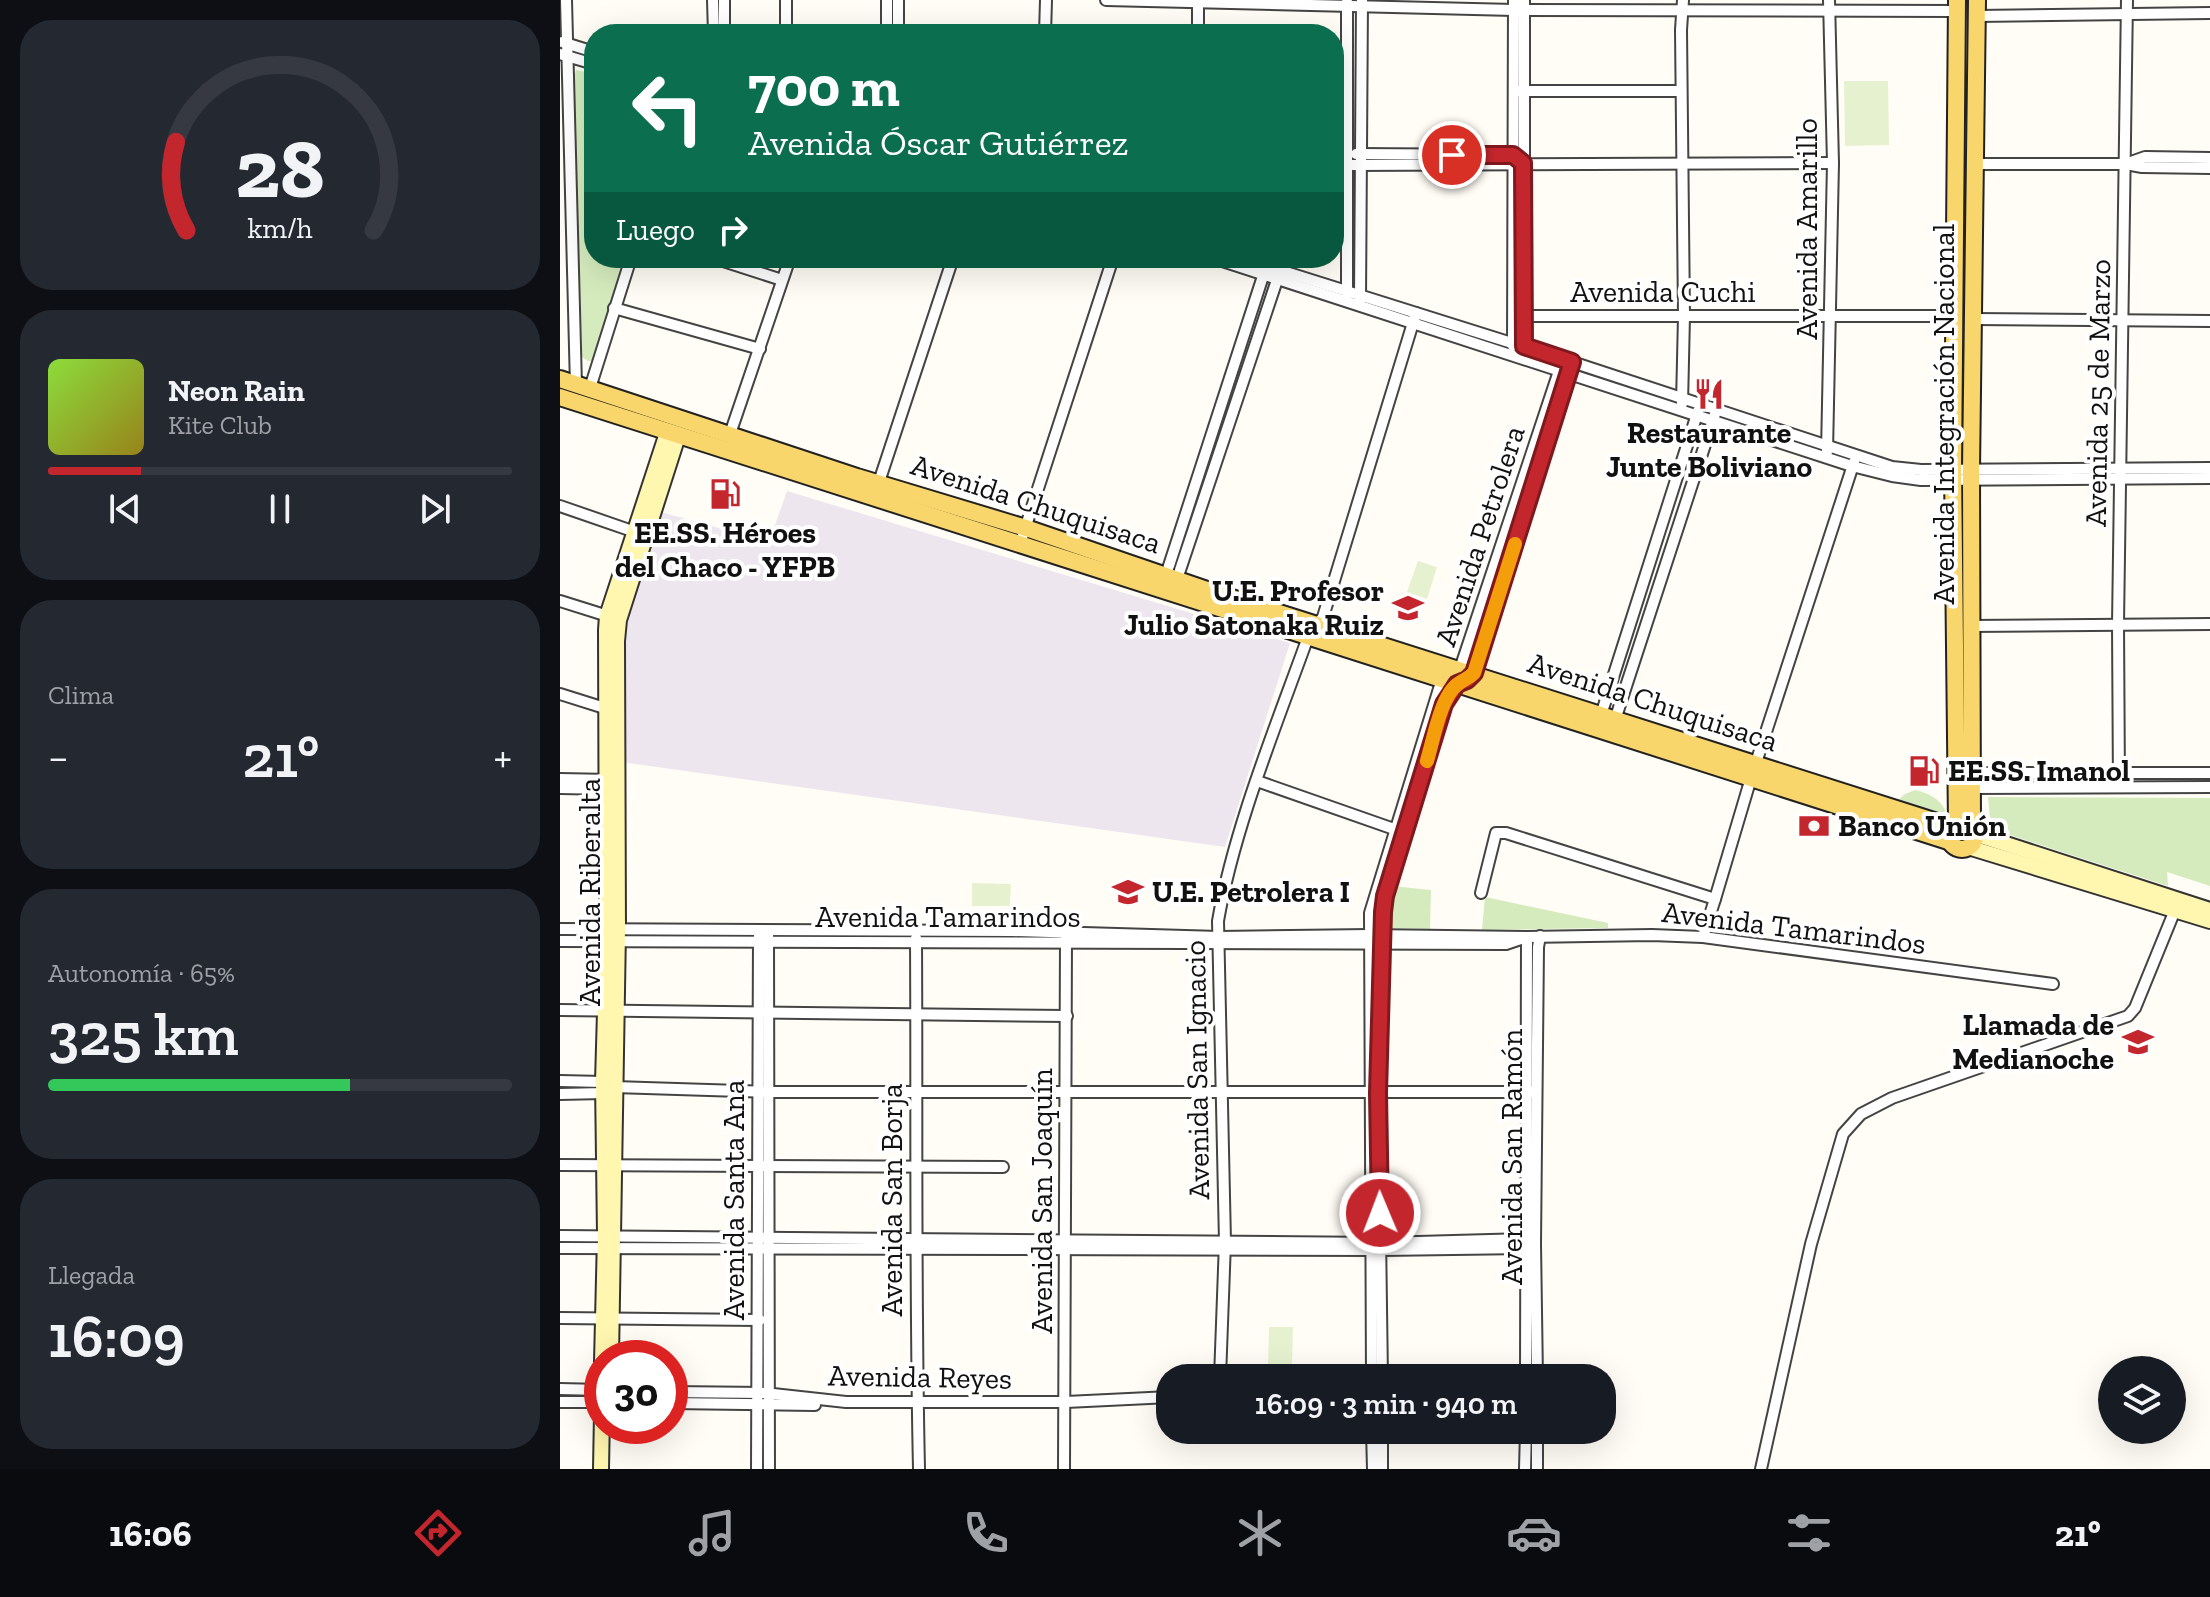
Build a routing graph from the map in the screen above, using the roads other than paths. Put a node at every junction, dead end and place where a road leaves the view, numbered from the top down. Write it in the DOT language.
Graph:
graph roads {
  1 [pos="566,0"];
  2 [pos="713,0"];
  3 [pos="724,0"];
  4 [pos="786,0"];
  5 [pos="887,0"];
  6 [pos="898,0"];
  7 [pos="1046,0"];
  8 [pos="1106,0"];
  9 [pos="2127,0"];
  10 [pos="1198,1"];
  11 [pos="1347,2"];
  12 [pos="1362,3"];
  13 [pos="1829,4"];
  14 [pos="1519,5"];
  15 [pos="1957,5"];
  16 [pos="1683,6"];
  17 [pos="1977,8"];
  18 [pos="2127,13"];
  19 [pos="2210,13"];
  20 [pos="714,24"];
  21 [pos="724,24"];
  22 [pos="786,24"];
  23 [pos="887,24"];
  24 [pos="898,24"];
  25 [pos="1045,24"];
  26 [pos="1198,24"];
  27 [pos="584,45"];
  28 [pos="564,48"];
  29 [pos="584,51"];
  30 [pos="584,59"];
  31 [pos="1519,91"];
  32 [pos="1681,91"];
  33 [pos="2210,158"];
  34 [pos="1344,159"];
  35 [pos="1348,159"];
  36 [pos="1361,159"];
  37 [pos="1516,161"];
  38 [pos="1682,162"];
  39 [pos="1833,163"];
  40 [pos="1973,164"];
  41 [pos="2126,164"];
  42 [pos="2210,168"];
  43 [pos="628,268"];
  44 [pos="745,268"];
  45 [pos="786,268"];
  46 [pos="950,268"];
  47 [pos="1110,268"];
  48 [pos="1253,268"];
  49 [pos="1259,268"];
  50 [pos="1265,271"];
  51 [pos="1278,275"];
  52 [pos="782,280"];
  53 [pos="1346,296"];
  54 [pos="1360,301"];
  55 [pos="614,308"];
  56 [pos="1519,316"];
  57 [pos="1684,316"];
  58 [pos="1831,316"];
  59 [pos="1955,316"];
  60 [pos="1414,319"];
  61 [pos="1974,319"];
  62 [pos="2124,320"];
  63 [pos="2210,321"];
  64 [pos="1518,345"];
  65 [pos="760,349"];
  66 [pos="1513,356"];
  67 [pos="1525,359"];
  68 [pos="1566,366"];
  69 [pos="571,390"];
  70 [pos="1682,404"];
  71 [pos="1698,410"];
  72 [pos="1715,415"];
  73 [pos="673,434"];
  74 [pos="730,434"];
  75 [pos="1827,452"];
  76 [pos="1854,461"];
  77 [pos="2210,468"];
  78 [pos="2120,473"];
  79 [pos="1953,475"];
  80 [pos="1971,475"];
  81 [pos="2210,478"];
  82 [pos="876,490"];
  83 [pos="560,506"];
  84 [pos="640,533"];
  85 [pos="1023,536"];
  86 [pos="1172,577"];
  87 [pos="1208,598"];
  88 [pos="560,601"];
  89 [pos="613,618"];
  90 [pos="2118,624"];
  91 [pos="2210,624"];
  92 [pos="1970,626"];
  93 [pos="1312,630"];
  94 [pos="1459,676"];
  95 [pos="560,694"];
  96 [pos="612,711"];
  97 [pos="1608,718"];
  98 [pos="1753,771"];
  99 [pos="2119,771"];
  100 [pos="2210,773"];
  101 [pos="560,779"];
  102 [pos="1972,780"];
  103 [pos="1257,781"];
  104 [pos="612,784"];
  105 [pos="2119,787"];
  106 [pos="2210,787"];
  107 [pos="560,788"];
  108 [pos="1404,795"];
  109 [pos="1416,799"];
  110 [pos="1394,829"];
  111 [pos="1963,834"];
  112 [pos="1481,893"];
  113 [pos="1715,899"];
  114 [pos="2175,910"];
  115 [pos="2210,910"];
  116 [pos="2210,921"];
  117 [pos="560,929"];
  118 [pos="763,935"];
  119 [pos="612,936"];
  120 [pos="1540,936"];
  121 [pos="916,937"];
  122 [pos="1527,937"];
  123 [pos="1703,937"];
  124 [pos="1066,938"];
  125 [pos="1369,938"];
  126 [pos="1384,939"];
  127 [pos="1219,940"];
  128 [pos="560,941"];
  129 [pos="2053,984"];
  130 [pos="560,1010"];
  131 [pos="610,1011"];
  132 [pos="764,1013"];
  133 [pos="916,1013"];
  134 [pos="1067,1016"];
  135 [pos="560,1081"];
  136 [pos="607,1087"];
  137 [pos="1222,1091"];
  138 [pos="763,1092"];
  139 [pos="917,1092"];
  140 [pos="1531,1092"];
  141 [pos="1066,1093"];
  142 [pos="1374,1093"];
  143 [pos="560,1094"];
  144 [pos="610,1164"];
  145 [pos="560,1165"];
  146 [pos="917,1165"];
  147 [pos="763,1166"];
  148 [pos="1003,1167"];
  149 [pos="560,1236"];
  150 [pos="609,1243"];
  151 [pos="756,1243"];
  152 [pos="768,1243"];
  153 [pos="1530,1243"];
  154 [pos="914,1244"];
  155 [pos="1064,1244"];
  156 [pos="1224,1246"];
  157 [pos="1376,1247"];
  158 [pos="560,1248"];
  159 [pos="560,1318"];
  160 [pos="606,1318"];
  161 [pos="756,1320"];
  162 [pos="770,1320"];
  163 [pos="604,1340"];
  164 [pos="609,1340"];
  165 [pos="1220,1364"];
  166 [pos="1372,1364"];
  167 [pos="1381,1364"];
  168 [pos="1526,1364"];
  169 [pos="1536,1364"];
  170 [pos="560,1389"];
  171 [pos="584,1390"];
  172 [pos="688,1393"];
  173 [pos="764,1399"];
  174 [pos="1156,1400"];
  175 [pos="560,1402"];
  176 [pos="584,1402"];
  177 [pos="688,1402"];
  178 [pos="1066,1404"];
  179 [pos="917,1405"];
  180 [pos="601,1444"];
  181 [pos="610,1444"];
  182 [pos="1372,1444"];
  183 [pos="1382,1444"];
  184 [pos="1526,1444"];
  185 [pos="1537,1444"];
  186 [pos="601,1469"];
  187 [pos="610,1469"];
  188 [pos="757,1469"];
  189 [pos="769,1469"];
  190 [pos="919,1469"];
  191 [pos="1064,1469"];
  192 [pos="1373,1469"];
  193 [pos="1382,1469"];
  194 [pos="1525,1469"];
  195 [pos="1537,1469"];
  196 [pos="1761,1469"];
  1 -- 28 [label="street"];
  2 -- 20 [label="street"];
  3 -- 21 [label="street"];
  4 -- 22 [label="street"];
  5 -- 23 [label="street"];
  6 -- 24 [label="street"];
  7 -- 25 [label="street"];
  8 -- 10 [label="street"];
  9 -- 18 [label="street, Avenida 25 de Marzo"];
  10 -- 11 [label="street"];
  10 -- 26 [label="street"];
  11 -- 12 [label="street"];
  11 -- 35 [label="street"];
  12 -- 14 [label="street"];
  12 -- 36 [label="street"];
  13 -- 15 [label="street"];
  13 -- 16 [label="street"];
  13 -- 39 [label="street, Avenida Amarillo"];
  14 -- 16 [label="street"];
  14 -- 31 [label="street"];
  15 -- 59 [label="main road, Avenida Integración Nacional"];
  16 -- 32 [label="street"];
  17 -- 18 [label="street"];
  17 -- 40 [label="main road, Avenida Integración Nacional"];
  18 -- 19 [label="street"];
  18 -- 41 [label="street, Avenida 25 de Marzo"];
  27 -- 28 [label="street"];
  28 -- 29 [label="street"];
  28 -- 30 [label="street"];
  28 -- 69 [label="street"];
  31 -- 32 [label="street"];
  31 -- 37 [label="street"];
  32 -- 38 [label="street"];
  33 -- 41 [label="street"];
  34 -- 35 [label="street"];
  35 -- 36 [label="street"];
  35 -- 53 [label="street"];
  36 -- 37 [label="street"];
  36 -- 54 [label="street"];
  37 -- 38 [label="street"];
  37 -- 56 [label="street"];
  38 -- 39 [label="street"];
  38 -- 57 [label="street"];
  39 -- 58 [label="street, Avenida Amarillo"];
  40 -- 41 [label="street"];
  40 -- 61 [label="main road, Avenida Integración Nacional"];
  41 -- 42 [label="street"];
  41 -- 62 [label="street, Avenida 25 de Marzo"];
  43 -- 55 [label="street"];
  44 -- 52 [label="street"];
  45 -- 52 [label="street"];
  46 -- 82 [label="street"];
  47 -- 85 [label="street"];
  48 -- 50 [label="street"];
  49 -- 50 [label="street"];
  50 -- 51 [label="street"];
  50 -- 86 [label="street"];
  51 -- 53 [label="street"];
  51 -- 86 [label="street"];
  52 -- 65 [label="street"];
  53 -- 54 [label="street"];
  54 -- 60 [label="street"];
  55 -- 65 [label="street"];
  55 -- 69 [label="street"];
  56 -- 57 [label="street, Avenida Cuchi"];
  56 -- 64 [label="street"];
  57 -- 58 [label="street, Avenida Cuchi"];
  57 -- 70 [label="street"];
  58 -- 59 [label="street, Avenida Cuchi"];
  58 -- 75 [label="street, Avenida Amarillo"];
  59 -- 79 [label="main road, Avenida Integración Nacional"];
  60 -- 64 [label="street"];
  60 -- 66 [label="street"];
  60 -- 93 [label="street, Avenida San Ignacio"];
  61 -- 62 [label="street"];
  61 -- 80 [label="main road, Avenida Integración Nacional"];
  62 -- 63 [label="street"];
  62 -- 78 [label="street, Avenida 25 de Marzo"];
  64 -- 66 [label="street"];
  64 -- 67 [label="street"];
  64 -- 68 [label="street"];
  65 -- 74 [label="street"];
  66 -- 67 [label="street"];
  67 -- 68 [label="street"];
  68 -- 70 [label="street"];
  68 -- 94 [label="street, Avenida Petrolera"];
  69 -- 73 [label="main road, Avenida Chuquisaca"];
  69 -- 74 [label="main road, Avenida Chuquisaca"];
  70 -- 71 [label="street"];
  71 -- 72 [label="street"];
  71 -- 97 [label="street"];
  72 -- 75 [label="street"];
  72 -- 97 [label="street"];
  73 -- 82 [label="main road, Avenida Chuquisaca"];
  73 -- 84 [label="street, Avenida Riberalta"];
  74 -- 82 [label="main road, Avenida Chuquisaca"];
  75 -- 76 [label="street"];
  76 -- 79 [label="street"];
  76 -- 98 [label="street"];
  77 -- 78 [label="street"];
  78 -- 80 [label="street"];
  78 -- 81 [label="street"];
  78 -- 90 [label="street, Avenida 25 de Marzo"];
  79 -- 80 [label="street"];
  79 -- 111 [label="main road, Avenida Integración Nacional"];
  80 -- 92 [label="main road, Avenida Integración Nacional"];
  82 -- 85 [label="main road, Avenida Chuquisaca"];
  83 -- 84 [label="street"];
  84 -- 89 [label="street, Avenida Riberalta"];
  85 -- 86 [label="main road, Avenida Chuquisaca"];
  85 -- 87 [label="main road, Avenida Chuquisaca"];
  86 -- 87 [label="main road, Avenida Chuquisaca"];
  87 -- 93 [label="main road, Avenida Chuquisaca"];
  88 -- 89 [label="street"];
  89 -- 96 [label="street, Avenida Riberalta"];
  90 -- 91 [label="street"];
  90 -- 92 [label="street"];
  90 -- 99 [label="street, Avenida 25 de Marzo"];
  92 -- 102 [label="main road, Avenida Integración Nacional"];
  93 -- 94 [label="main road, Avenida Chuquisaca"];
  93 -- 103 [label="street, Avenida San Ignacio"];
  94 -- 97 [label="main road, Avenida Chuquisaca"];
  94 -- 98 [label="main road, Avenida Chuquisaca"];
  94 -- 108 [label="street, Avenida Petrolera"];
  94 -- 109 [label="street, Avenida Petrolera"];
  95 -- 96 [label="street"];
  96 -- 104 [label="street, Avenida Riberalta"];
  97 -- 98 [label="main road, Avenida Chuquisaca"];
  98 -- 111 [label="main road, Avenida Chuquisaca"];
  98 -- 113 [label="street"];
  99 -- 100 [label="street"];
  99 -- 102 [label="street"];
  99 -- 105 [label="street, Avenida 25 de Marzo"];
  101 -- 104 [label="street"];
  102 -- 105 [label="street"];
  102 -- 111 [label="main road, Avenida Integración Nacional"];
  103 -- 110 [label="street"];
  103 -- 127 [label="street, Avenida San Ignacio"];
  104 -- 107 [label="street"];
  104 -- 119 [label="street, Avenida Riberalta"];
  105 -- 106 [label="street"];
  108 -- 109 [label="street"];
  108 -- 110 [label="street, Avenida Petrolera"];
  109 -- 126 [label="street, Avenida Petrolera"];
  110 -- 125 [label="street, Avenida Petrolera"];
  111 -- 114 [label="street"];
  111 -- 115 [label="street"];
  112 -- 113 [label="street"];
  113 -- 123 [label="street"];
  114 -- 116 [label="street"];
  114 -- 196 [label="street"];
  117 -- 119 [label="street, Avenida Tamarindos"];
  118 -- 119 [label="street, Avenida Tamarindos"];
  118 -- 121 [label="street, Avenida Tamarindos"];
  118 -- 132 [label="street, Avenida Santa Ana"];
  119 -- 128 [label="street, Avenida Tamarindos"];
  119 -- 131 [label="street, Avenida Riberalta"];
  120 -- 122 [label="street, Avenida Tamarindos"];
  120 -- 123 [label="street, Avenida Tamarindos"];
  120 -- 140 [label="street, Avenida San Ramón"];
  121 -- 124 [label="street, Avenida Tamarindos"];
  121 -- 133 [label="street, Avenida San Borja"];
  122 -- 126 [label="street, Avenida Tamarindos"];
  122 -- 140 [label="street, Avenida San Ramón"];
  123 -- 129 [label="street, Avenida Tamarindos"];
  124 -- 127 [label="street, Avenida Tamarindos"];
  124 -- 134 [label="street, Avenida San Joaquín"];
  125 -- 126 [label="street, Avenida Tamarindos"];
  125 -- 127 [label="street, Avenida Tamarindos"];
  125 -- 142 [label="street, Avenida Petrolera"];
  126 -- 142 [label="street, Avenida Petrolera"];
  127 -- 137 [label="street, Avenida San Ignacio"];
  130 -- 131 [label="street"];
  131 -- 132 [label="street"];
  131 -- 136 [label="street, Avenida Riberalta"];
  132 -- 133 [label="street"];
  132 -- 138 [label="street, Avenida Santa Ana"];
  133 -- 134 [label="street"];
  133 -- 139 [label="street, Avenida San Borja"];
  134 -- 141 [label="street, Avenida San Joaquín"];
  135 -- 136 [label="street"];
  136 -- 138 [label="street"];
  136 -- 143 [label="street"];
  136 -- 144 [label="street, Avenida Riberalta"];
  137 -- 141 [label="street"];
  137 -- 142 [label="street"];
  137 -- 156 [label="street, Avenida San Ignacio"];
  138 -- 139 [label="street"];
  138 -- 147 [label="street, Avenida Santa Ana"];
  139 -- 141 [label="street"];
  139 -- 146 [label="street, Avenida San Borja"];
  140 -- 142 [label="street"];
  140 -- 153 [label="street, Avenida San Ramón"];
  141 -- 155 [label="street, Avenida San Joaquín"];
  142 -- 157 [label="street, Avenida Petrolera"];
  144 -- 145 [label="street"];
  144 -- 147 [label="street"];
  144 -- 150 [label="street, Avenida Riberalta"];
  146 -- 147 [label="street"];
  146 -- 148 [label="street"];
  146 -- 154 [label="street, Avenida San Borja"];
  147 -- 151 [label="street, Avenida Santa Ana"];
  147 -- 152 [label="street, Avenida Santa Ana"];
  149 -- 150 [label="street"];
  150 -- 151 [label="street"];
  150 -- 158 [label="street"];
  150 -- 160 [label="street, Avenida Riberalta"];
  151 -- 152 [label="street"];
  151 -- 161 [label="street, Avenida Santa Ana"];
  152 -- 154 [label="street"];
  152 -- 162 [label="street, Avenida Santa Ana"];
  153 -- 157 [label="street"];
  153 -- 168 [label="street, Avenida San Ramón"];
  153 -- 169 [label="street, Avenida San Ramón"];
  154 -- 155 [label="street"];
  154 -- 179 [label="street, Avenida San Borja"];
  155 -- 156 [label="street"];
  155 -- 178 [label="street, Avenida San Joaquín"];
  156 -- 157 [label="street"];
  156 -- 165 [label="street, Avenida San Ignacio"];
  157 -- 166 [label="street, Avenida Petrolera"];
  157 -- 167 [label="street, Avenida Petrolera"];
  159 -- 160 [label="street"];
  160 -- 161 [label="street"];
  160 -- 163 [label="street, Avenida Riberalta"];
  160 -- 164 [label="street, Avenida Riberalta"];
  161 -- 162 [label="street"];
  161 -- 173 [label="street, Avenida Santa Ana"];
  162 -- 173 [label="street, Avenida Santa Ana"];
  170 -- 171 [label="street"];
  172 -- 173 [label="street, Avenida Reyes"];
  173 -- 177 [label="street, Avenida Reyes"];
  173 -- 179 [label="street, Avenida Reyes"];
  173 -- 188 [label="street, Avenida Santa Ana"];
  173 -- 189 [label="street, Avenida Santa Ana"];
  174 -- 178 [label="street, Avenida Reyes"];
  175 -- 176 [label="street"];
  178 -- 179 [label="street, Avenida Reyes"];
  178 -- 191 [label="street, Avenida San Joaquín"];
  179 -- 190 [label="street, Avenida San Borja"];
  180 -- 186 [label="street"];
  181 -- 187 [label="street"];
  182 -- 192 [label="street"];
  183 -- 193 [label="street"];
  184 -- 194 [label="street"];
  185 -- 195 [label="street"];
}
